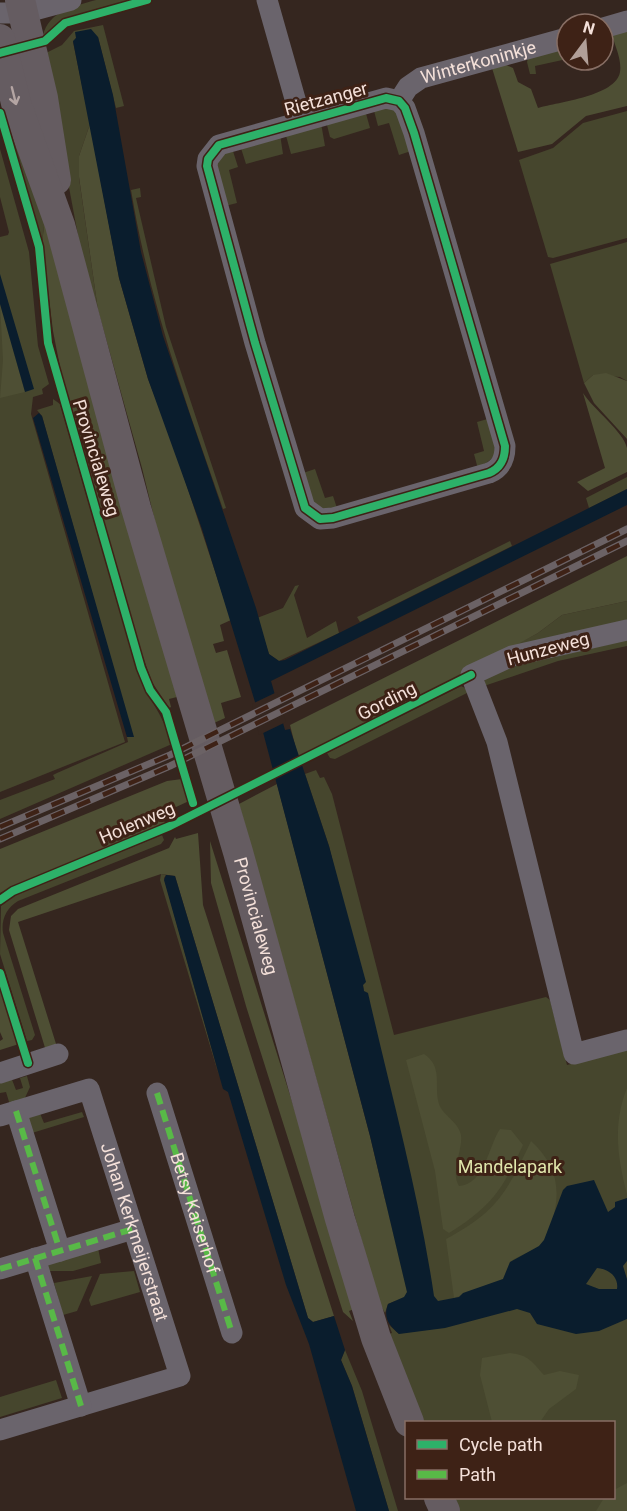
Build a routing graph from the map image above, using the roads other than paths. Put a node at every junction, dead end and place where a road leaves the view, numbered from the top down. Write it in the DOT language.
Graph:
graph roads {
  1 [pos="71,0"];
  2 [pos="267,0"];
  3 [pos="11,7"];
  4 [pos="0,39"];
  5 [pos="555,41"];
  6 [pos="399,101"];
  7 [pos="301,120"];
  8 [pos="60,225"];
  9 [pos="627,630"];
  10 [pos="627,1040"];
  11 [pos="58,1053"];
  12 [pos="0,1072"];
  13 [pos="157,1093"];
  14 [pos="8,1113"];
  15 [pos="133,1228"];
  16 [pos="60,1251"];
  17 [pos="35,1258"];
  18 [pos="0,1269"];
  19 [pos="232,1333"];
  20 [pos="380,1350"];
  21 [pos="81,1406"];
  22 [pos="409,1421"];
  23 [pos="0,1430"];
  24 [pos="405,1439"];
  1 -- 3 [label="street"];
  2 -- 7 [label="street"];
  3 -- 8 [label="main road, Provincialeweg"];
  4 -- 8 [label="main road, Provincialeweg, one-way"];
  5 -- 6 [label="street, Winterkoninkje"];
  6 -- 7 [label="street, Rietzanger"];
  6 -- 7 [label="street, Rietzanger"];
  8 -- 20 [label="main road, Provincialeweg"];
  9 -- 10 [label="street, Hunzeweg"];
  11 -- 12 [label="street"];
  13 -- 19 [label="street, Betsy Kaiserhof"];
  14 -- 15 [label="street, Johan Kerkmeijerstraat"];
  14 -- 16 [label="street"];
  15 -- 16 [label="street"];
  15 -- 21 [label="street, Johan Kerkmeijerstraat"];
  16 -- 17 [label="street"];
  17 -- 18 [label="street"];
  17 -- 21 [label="street"];
  20 -- 22 [label="main road, Provincialeweg"];
  20 -- 24 [label="main road, Provincialeweg"];
  21 -- 23 [label="street"];
}
